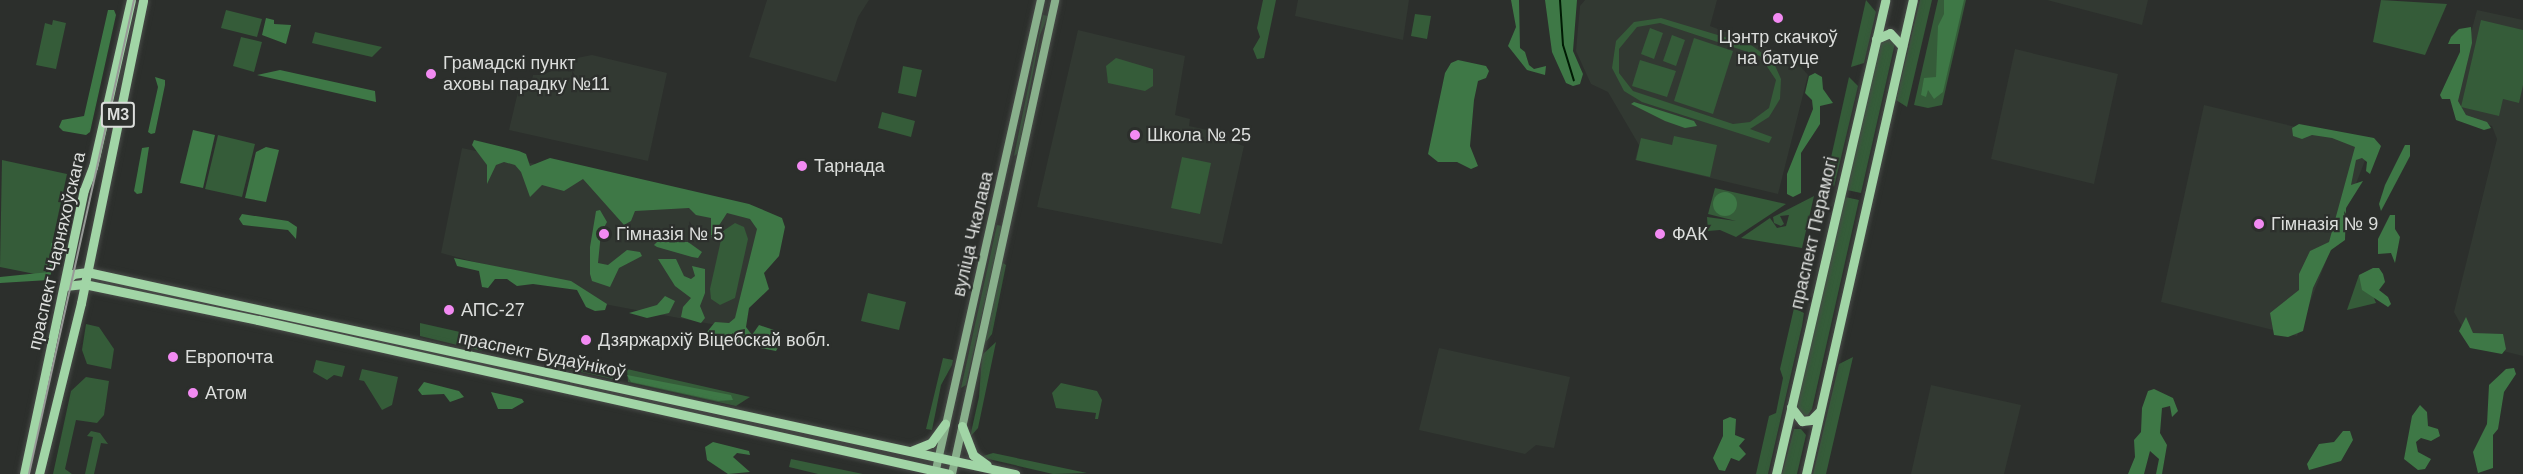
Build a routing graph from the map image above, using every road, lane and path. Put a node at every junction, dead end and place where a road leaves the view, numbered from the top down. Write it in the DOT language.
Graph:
graph roads {
  1 [pos="131,0"];
  2 [pos="143,0"];
  3 [pos="1041,0"];
  4 [pos="1055,0"];
  5 [pos="1885,0"];
  6 [pos="1913,0"];
  7 [pos="1881,17"];
  8 [pos="1907,23"];
  9 [pos="1876,39"];
  10 [pos="1902,46"];
  11 [pos="1007,150"];
  12 [pos="1021,153"];
  13 [pos="1002,170"];
  14 [pos="1017,174"];
  15 [pos="87,272"];
  16 [pos="65,284"];
  17 [pos="84,284"];
  18 [pos="954,385"];
  19 [pos="970,388"];
  20 [pos="1792,404"];
  21 [pos="1820,411"];
  22 [pos="945,424"];
  23 [pos="962,426"];
  24 [pos="1785,433"];
  25 [pos="1813,440"];
  26 [pos="908,452"];
  27 [pos="938,458"];
  28 [pos="955,461"];
  29 [pos="903,464"];
  30 [pos="994,469"];
  31 [pos="935,472"];
  32 [pos="24,474"];
  33 [pos="39,474"];
  34 [pos="915,474"];
  35 [pos="950,474"];
  36 [pos="1015,474"];
  37 [pos="1776,474"];
  38 [pos="1806,474"];
  1 -- 16 [label="main road, праспект Чарняхоўскага / М3"];
  2 -- 15 [label="main road, праспект Чарняхоўскага / М3"];
  3 -- 11 [label="main road, вуліца Чкалава"];
  4 -- 12 [label="main road, вуліца Чкалава"];
  5 -- 7 [label="main road, праспект Перамогі"];
  6 -- 8 [label="main road"];
  7 -- 8 [label="main road"];
  7 -- 9 [label="main road, праспект Перамогі"];
  8 -- 10 [label="main road"];
  9 -- 10 [label="main road"];
  9 -- 20 [label="main road, праспект Перамогі"];
  10 -- 21 [label="main road"];
  11 -- 12 [label="main road"];
  11 -- 13 [label="main road, вуліца Чкалава"];
  12 -- 14 [label="main road, вуліца Чкалава"];
  13 -- 14 [label="main road"];
  13 -- 18 [label="main road, вуліца Чкалава"];
  14 -- 19 [label="main road, вуліца Чкалава"];
  15 -- 16 [label="main road"];
  15 -- 17 [label="main road, праспект Чарняхоўскага / М3"];
  15 -- 26 [label="main road, праспект Будаўнікоў"];
  16 -- 17 [label="main road, праспект Будаўнікоў"];
  16 -- 32 [label="main road, праспект Чарняхоўскага / М3"];
  17 -- 29 [label="main road, праспект Будаўнікоў"];
  17 -- 33 [label="main road, праспект Чарняхоўскага / М3"];
  18 -- 19 [label="main road"];
  18 -- 22 [label="main road, вуліца Чкалава"];
  19 -- 23 [label="main road, вуліца Чкалава"];
  20 -- 21 [label="main road"];
  20 -- 24 [label="main road, праспект Перамогі"];
  21 -- 25 [label="main road"];
  22 -- 26 [label="main road"];
  22 -- 27 [label="main road, вуліца Чкалава"];
  23 -- 28 [label="main road, вуліца Чкалава"];
  23 -- 30 [label="main road"];
  24 -- 25 [label="main road"];
  24 -- 37 [label="main road, праспект Перамогі"];
  25 -- 38 [label="main road"];
  26 -- 27 [label="main road, праспект Будаўнікоў"];
  27 -- 28 [label="main road, праспект Будаўнікоў"];
  27 -- 31 [label="main road, вуліца Чкалава"];
  28 -- 30 [label="main road, праспект Будаўнікоў"];
  28 -- 35 [label="main road, вуліца Чкалава"];
  29 -- 31 [label="main road, праспект Будаўнікоў"];
  29 -- 34 [label="main road"];
  30 -- 36 [label="main road, праспект Будаўнікоў"];
  31 -- 35 [label="main road, праспект Будаўнікоў"];
}
